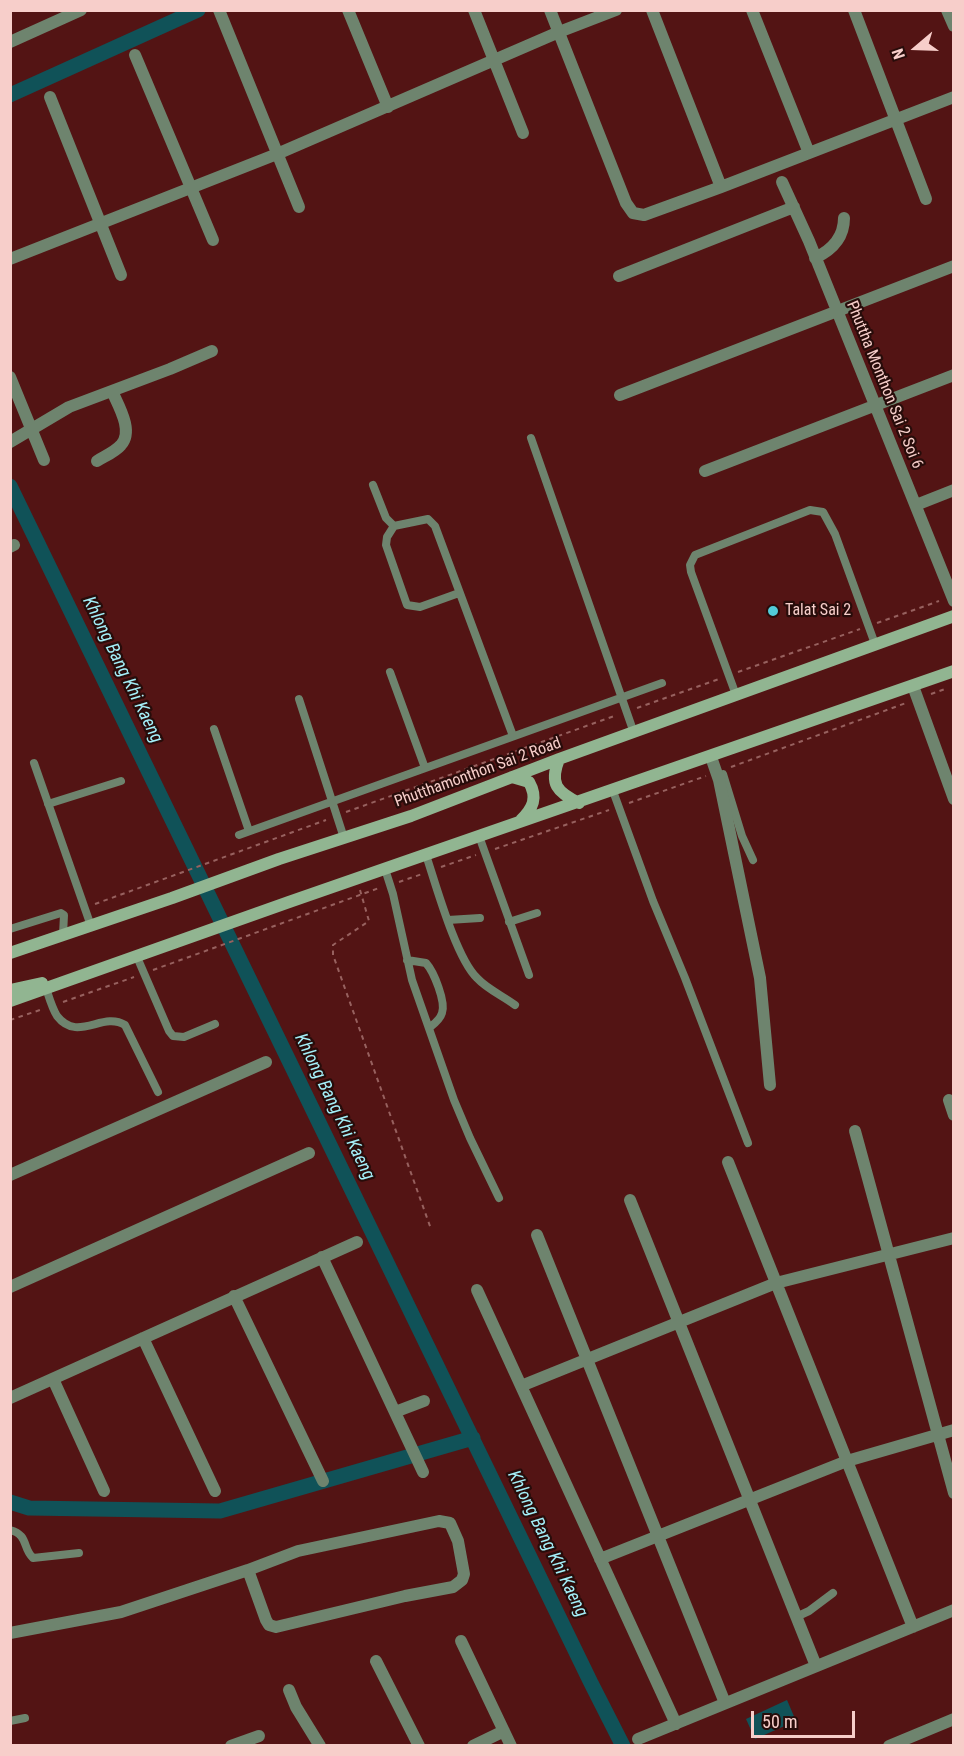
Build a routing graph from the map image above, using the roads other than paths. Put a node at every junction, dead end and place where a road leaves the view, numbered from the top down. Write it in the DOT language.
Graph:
graph roads {
  1 [pos="81,10"];
  2 [pos="219,10"];
  3 [pos="348,10"];
  4 [pos="474,10"];
  5 [pos="550,10"];
  6 [pos="616,10"];
  7 [pos="652,10"];
  8 [pos="753,10"];
  9 [pos="854,10"];
  10 [pos="947,10"];
  11 [pos="954,26"];
  12 [pos="559,32"];
  13 [pos="10,42"];
  14 [pos="135,55"];
  15 [pos="493,59"];
  16 [pos="50,97"];
  17 [pos="954,97"];
  18 [pos="388,107"];
  19 [pos="896,120"];
  20 [pos="523,133"];
  21 [pos="809,153"];
  22 [pos="277,154"];
  23 [pos="782,182"];
  24 [pos="191,187"];
  25 [pos="721,187"];
  26 [pos="926,199"];
  27 [pos="299,207"];
  28 [pos="794,207"];
  29 [pos="844,218"];
  30 [pos="101,223"];
  31 [pos="213,240"];
  32 [pos="815,258"];
  33 [pos="10,259"];
  34 [pos="954,266"];
  35 [pos="121,275"];
  36 [pos="619,276"];
  37 [pos="836,311"];
  38 [pos="212,351"];
  39 [pos="954,375"];
  40 [pos="10,377"];
  41 [pos="112,391"];
  42 [pos="620,395"];
  43 [pos="875,406"];
  44 [pos="31,429"];
  45 [pos="531,438"];
  46 [pos="10,442"];
  47 [pos="44,460"];
  48 [pos="97,461"];
  49 [pos="705,471"];
  50 [pos="374,485"];
  51 [pos="954,490"];
  52 [pos="916,505"];
  53 [pos="394,526"];
  54 [pos="459,593"];
  55 [pos="953,599"];
  56 [pos="954,616"];
  57 [pos="875,644"];
  58 [pos="954,671"];
  59 [pos="390,672"];
  60 [pos="662,683"];
  61 [pos="913,686"];
  62 [pos="736,695"];
  63 [pos="621,697"];
  64 [pos="298,699"];
  65 [pos="214,729"];
  66 [pos="634,733"];
  67 [pos="513,736"];
  68 [pos="714,756"];
  69 [pos="559,759"];
  70 [pos="34,763"];
  71 [pos="425,768"];
  72 [pos="719,771"];
  73 [pos="512,777"];
  74 [pos="121,781"];
  75 [pos="613,791"];
  76 [pos="954,799"];
  77 [pos="332,801"];
  78 [pos="579,803"];
  79 [pos="48,804"];
  80 [pos="520,821"];
  81 [pos="249,831"];
  82 [pos="239,835"];
  83 [pos="479,836"];
  84 [pos="344,838"];
  85 [pos="426,855"];
  86 [pos="753,860"];
  87 [pos="385,869"];
  88 [pos="537,913"];
  89 [pos="480,918"];
  90 [pos="448,920"];
  91 [pos="509,922"];
  92 [pos="91,926"];
  93 [pos="10,929"];
  94 [pos="63,935"];
  95 [pos="10,953"];
  96 [pos="137,957"];
  97 [pos="407,960"];
  98 [pos="93,972"];
  99 [pos="529,975"];
  100 [pos="46,988"];
  101 [pos="10,990"];
  102 [pos="10,1001"];
  103 [pos="515,1005"];
  104 [pos="215,1024"];
  105 [pos="429,1028"];
  106 [pos="266,1062"];
  107 [pos="770,1085"];
  108 [pos="158,1092"];
  109 [pos="949,1100"];
  110 [pos="954,1115"];
  111 [pos="855,1131"];
  112 [pos="748,1143"];
  113 [pos="309,1153"];
  114 [pos="728,1162"];
  115 [pos="10,1175"];
  116 [pos="499,1198"];
  117 [pos="630,1200"];
  118 [pos="537,1235"];
  119 [pos="954,1238"];
  120 [pos="357,1242"];
  121 [pos="888,1254"];
  122 [pos="322,1257"];
  123 [pos="776,1283"];
  124 [pos="10,1287"];
  125 [pos="477,1290"];
  126 [pos="234,1296"];
  127 [pos="678,1322"];
  128 [pos="144,1338"];
  129 [pos="586,1358"];
  130 [pos="52,1379"];
  131 [pos="521,1386"];
  132 [pos="10,1398"];
  133 [pos="424,1401"];
  134 [pos="395,1412"];
  135 [pos="954,1430"];
  136 [pos="938,1434"];
  137 [pos="847,1461"];
  138 [pos="423,1472"];
  139 [pos="323,1481"];
  140 [pos="104,1491"];
  141 [pos="215,1491"];
  142 [pos="954,1493"];
  143 [pos="748,1500"];
  144 [pos="10,1530"];
  145 [pos="658,1535"];
  146 [pos="79,1553"];
  147 [pos="600,1559"];
  148 [pos="248,1570"];
  149 [pos="833,1593"];
  150 [pos="954,1610"];
  151 [pos="796,1617"];
  152 [pos="913,1627"];
  153 [pos="10,1633"];
  154 [pos="460,1641"];
  155 [pos="376,1661"];
  156 [pos="816,1666"];
  157 [pos="289,1690"];
  158 [pos="725,1703"];
  159 [pos="25,1718"];
  160 [pos="954,1719"];
  161 [pos="10,1721"];
  162 [pos="676,1724"];
  163 [pos="504,1731"];
  164 [pos="259,1736"];
  165 [pos="638,1739"];
  166 [pos="231,1746"];
  167 [pos="320,1746"];
  168 [pos="419,1746"];
  169 [pos="474,1746"];
  170 [pos="511,1746"];
  171 [pos="889,1746"];
  1 -- 13 [label="street"];
  2 -- 22 [label="street"];
  3 -- 18 [label="street"];
  4 -- 15 [label="street"];
  5 -- 12 [label="street"];
  6 -- 12 [label="street"];
  7 -- 25 [label="street"];
  8 -- 21 [label="street"];
  9 -- 19 [label="street"];
  10 -- 11 [label="street"];
  12 -- 15 [label="street"];
  12 -- 25 [label="street"];
  14 -- 24 [label="street"];
  15 -- 18 [label="street"];
  15 -- 20 [label="street"];
  16 -- 30 [label="street"];
  17 -- 19 [label="street"];
  18 -- 22 [label="street"];
  19 -- 21 [label="street"];
  19 -- 26 [label="street"];
  21 -- 25 [label="street"];
  22 -- 24 [label="street"];
  22 -- 27 [label="street"];
  23 -- 28 [label="street, Phuttha Monthon Sai 2 Soi 6"];
  24 -- 30 [label="street"];
  24 -- 31 [label="street"];
  28 -- 32 [label="street, Phuttha Monthon Sai 2 Soi 6"];
  28 -- 36 [label="street"];
  29 -- 32 [label="street"];
  30 -- 33 [label="street"];
  30 -- 35 [label="street"];
  32 -- 37 [label="street, Phuttha Monthon Sai 2 Soi 6"];
  34 -- 37 [label="street"];
  37 -- 42 [label="street"];
  37 -- 43 [label="street, Phuttha Monthon Sai 2 Soi 6"];
  38 -- 41 [label="street"];
  39 -- 43 [label="street"];
  40 -- 44 [label="street"];
  41 -- 44 [label="street"];
  41 -- 48 [label="street"];
  43 -- 49 [label="street"];
  43 -- 52 [label="street, Phuttha Monthon Sai 2 Soi 6"];
  44 -- 46 [label="street"];
  44 -- 47 [label="street"];
  45 -- 63 [label="lane"];
  50 -- 53 [label="lane"];
  51 -- 52 [label="street"];
  52 -- 55 [label="street, Phuttha Monthon Sai 2 Soi 6"];
  53 -- 54 [label="lane"];
  53 -- 54 [label="lane"];
  54 -- 67 [label="lane"];
  56 -- 57 [label="main road, Phutthamonthon Sai 2 Road"];
  57 -- 62 [label="main road, Phutthamonthon Sai 2 Road"];
  57 -- 62 [label="lane"];
  58 -- 61 [label="main road"];
  59 -- 71 [label="lane"];
  60 -- 63 [label="lane"];
  61 -- 68 [label="main road"];
  61 -- 76 [label="street"];
  62 -- 66 [label="main road, Phutthamonthon Sai 2 Road"];
  63 -- 66 [label="lane"];
  63 -- 67 [label="lane"];
  64 -- 77 [label="lane"];
  65 -- 81 [label="lane"];
  66 -- 69 [label="main road, Phutthamonthon Sai 2 Road"];
  67 -- 71 [label="lane"];
  68 -- 72 [label="street"];
  68 -- 75 [label="main road"];
  69 -- 73 [label="main road, Phutthamonthon Sai 2 Road"];
  69 -- 78 [label="main road"];
  70 -- 79 [label="lane"];
  71 -- 77 [label="lane"];
  72 -- 86 [label="lane"];
  72 -- 107 [label="street"];
  73 -- 80 [label="main road"];
  73 -- 84 [label="main road, Phutthamonthon Sai 2 Road"];
  74 -- 79 [label="lane"];
  75 -- 78 [label="main road"];
  75 -- 112 [label="lane"];
  77 -- 81 [label="lane"];
  77 -- 84 [label="lane"];
  78 -- 80 [label="main road"];
  79 -- 92 [label="lane"];
  80 -- 83 [label="main road"];
  81 -- 82 [label="lane"];
  83 -- 85 [label="main road"];
  83 -- 91 [label="lane"];
  84 -- 92 [label="main road, Phutthamonthon Sai 2 Road"];
  85 -- 87 [label="main road"];
  85 -- 90 [label="lane"];
  87 -- 96 [label="main road"];
  87 -- 97 [label="lane"];
  88 -- 91 [label="lane"];
  89 -- 90 [label="lane"];
  90 -- 103 [label="lane"];
  91 -- 99 [label="lane"];
  92 -- 94 [label="main road, Phutthamonthon Sai 2 Road"];
  93 -- 94 [label="lane"];
  94 -- 95 [label="main road, Phutthamonthon Sai 2 Road"];
  96 -- 98 [label="main road"];
  96 -- 104 [label="lane"];
  97 -- 105 [label="lane"];
  97 -- 105 [label="lane"];
  98 -- 100 [label="main road"];
  98 -- 101 [label="main road"];
  100 -- 102 [label="main road"];
  100 -- 108 [label="lane"];
  105 -- 116 [label="lane"];
  106 -- 115 [label="street"];
  109 -- 110 [label="street"];
  111 -- 121 [label="street"];
  113 -- 124 [label="street"];
  114 -- 123 [label="street"];
  117 -- 127 [label="street"];
  118 -- 129 [label="street"];
  119 -- 121 [label="street"];
  120 -- 122 [label="street"];
  121 -- 123 [label="street"];
  121 -- 136 [label="street"];
  122 -- 126 [label="street"];
  122 -- 134 [label="street"];
  123 -- 127 [label="street"];
  123 -- 137 [label="street"];
  125 -- 131 [label="street"];
  126 -- 128 [label="street"];
  126 -- 139 [label="street"];
  127 -- 129 [label="street"];
  127 -- 143 [label="street"];
  128 -- 130 [label="street"];
  128 -- 141 [label="street"];
  129 -- 131 [label="street"];
  129 -- 145 [label="street"];
  130 -- 132 [label="street"];
  130 -- 140 [label="street"];
  131 -- 147 [label="street"];
  133 -- 134 [label="street"];
  134 -- 138 [label="street"];
  135 -- 136 [label="street"];
  136 -- 137 [label="street"];
  136 -- 142 [label="street"];
  137 -- 143 [label="street"];
  137 -- 152 [label="street"];
  143 -- 145 [label="street"];
  143 -- 151 [label="street"];
  144 -- 146 [label="lane"];
  145 -- 147 [label="street"];
  145 -- 158 [label="street"];
  147 -- 162 [label="street"];
  148 -- 148 [label="street"];
  148 -- 153 [label="street"];
  149 -- 151 [label="lane"];
  150 -- 152 [label="street"];
  151 -- 156 [label="street"];
  152 -- 156 [label="street"];
  154 -- 163 [label="street"];
  155 -- 168 [label="street"];
  156 -- 158 [label="street"];
  157 -- 167 [label="street"];
  158 -- 162 [label="street"];
  159 -- 161 [label="lane"];
  160 -- 171 [label="street"];
  162 -- 165 [label="street"];
  163 -- 169 [label="street"];
  163 -- 170 [label="street"];
  164 -- 166 [label="street"];
}
